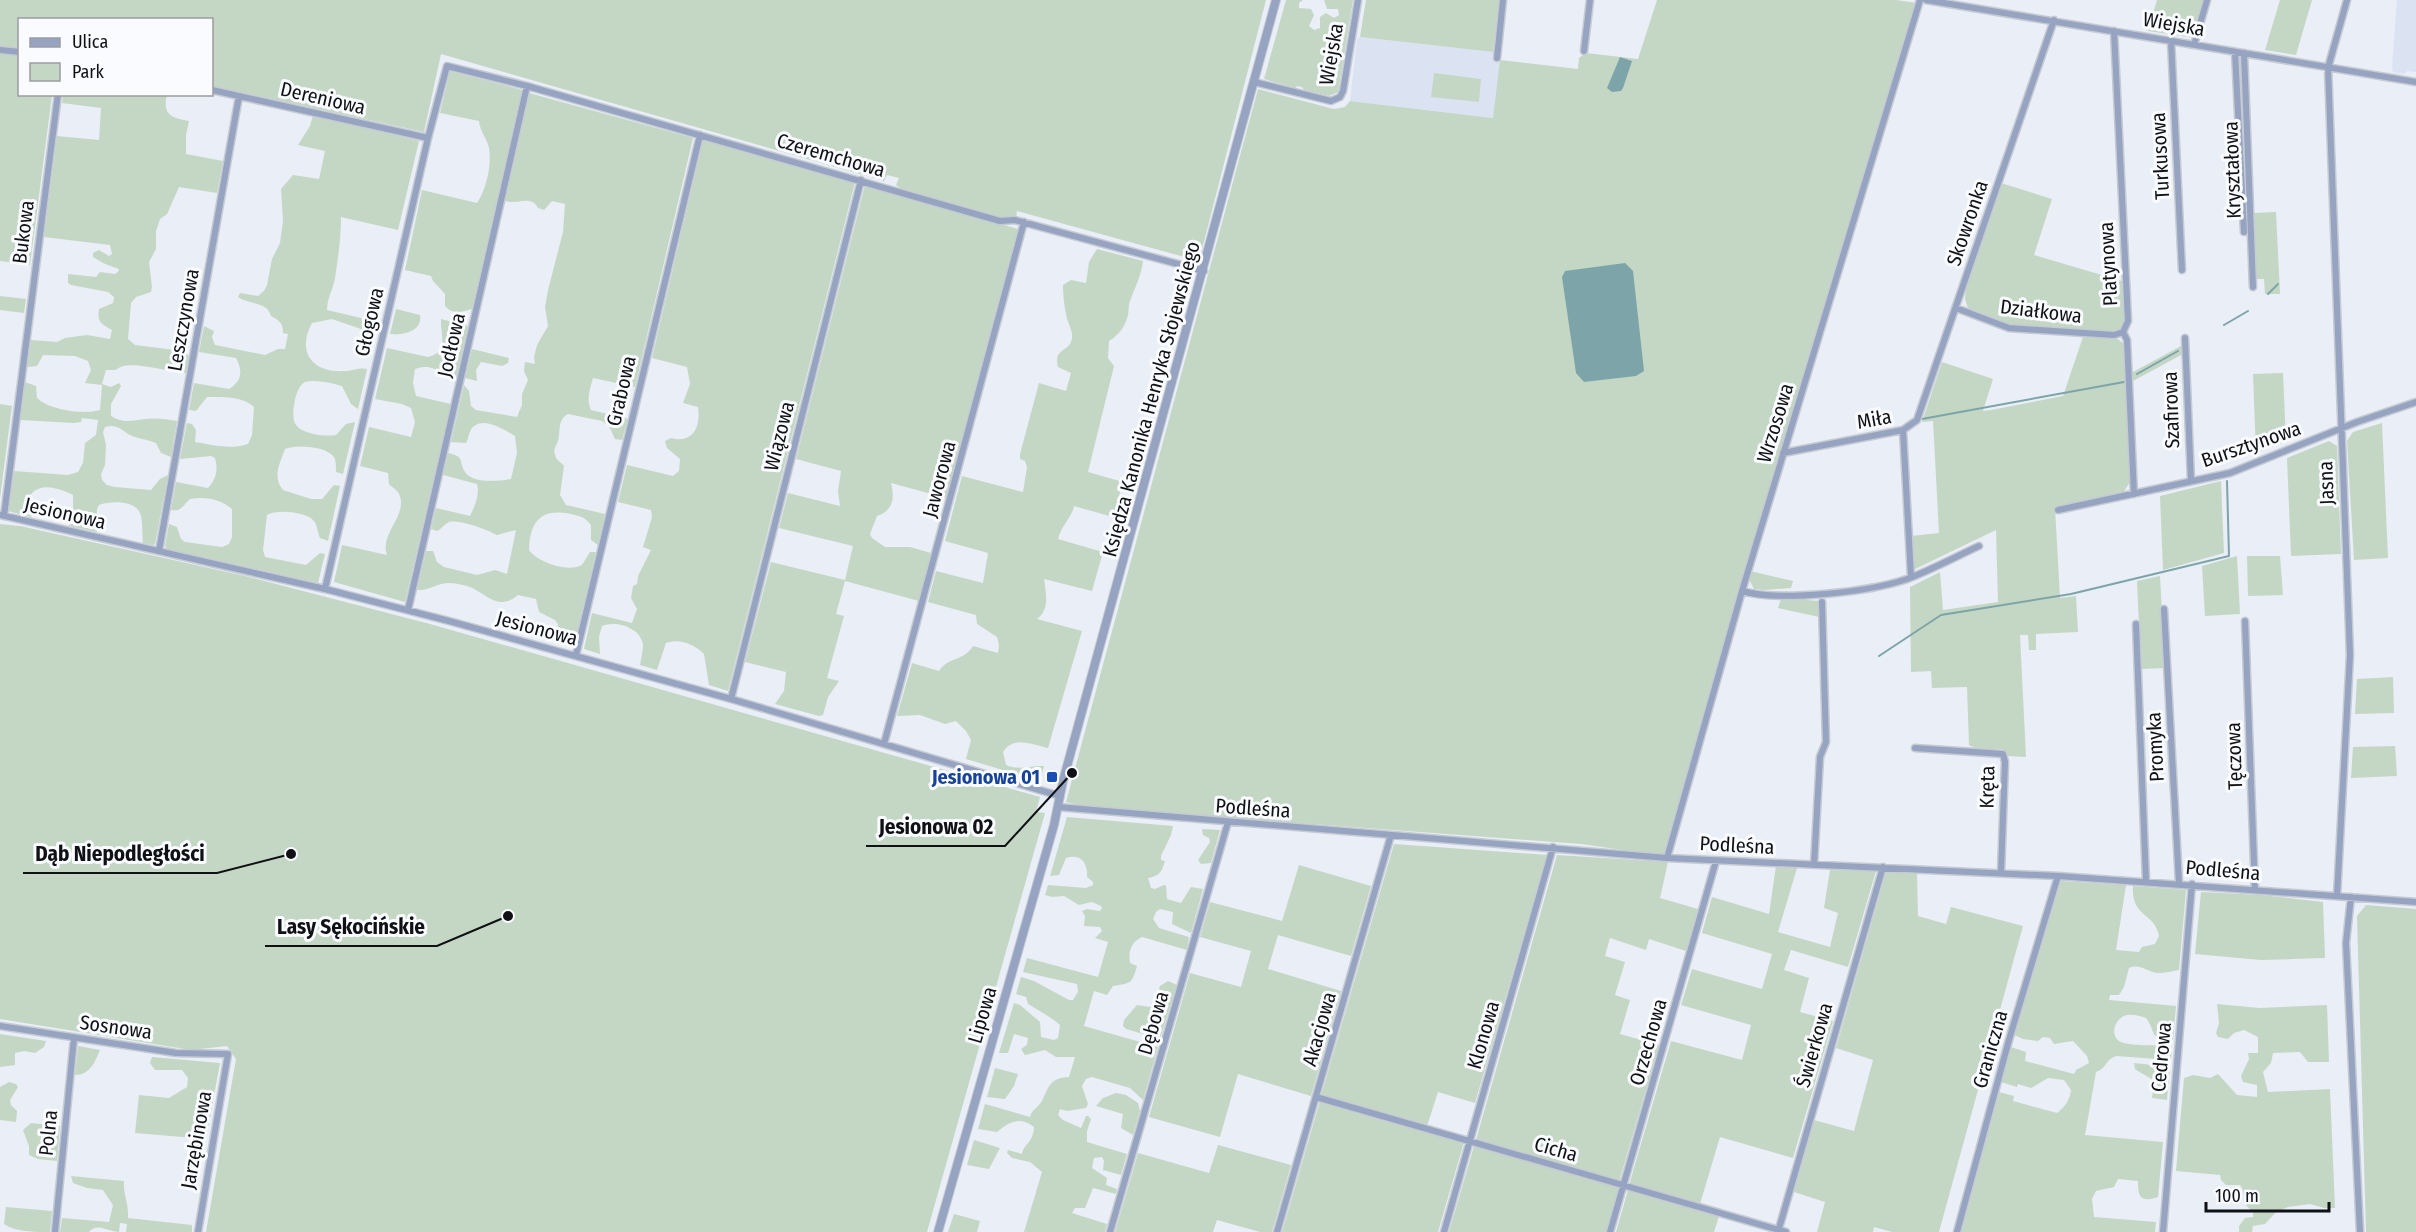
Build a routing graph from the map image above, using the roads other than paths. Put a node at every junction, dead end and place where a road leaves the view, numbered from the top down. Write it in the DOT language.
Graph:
graph roads {
  1 [pos="1276,0"];
  2 [pos="1358,0"];
  3 [pos="1503,0"];
  4 [pos="1590,0"];
  5 [pos="1920,0"];
  6 [pos="1926,0"];
  7 [pos="2207,0"];
  8 [pos="2347,0"];
  9 [pos="1935,1"];
  10 [pos="2054,20"];
  11 [pos="2114,31"];
  12 [pos="2172,40"];
  13 [pos="2194,45"];
  14 [pos="0,50"];
  15 [pos="1584,51"];
  16 [pos="18,52"];
  17 [pos="2235,52"];
  18 [pos="2244,53"];
  19 [pos="1497,58"];
  20 [pos="449,66"];
  21 [pos="2328,68"];
  22 [pos="1254,82"];
  23 [pos="2416,82"];
  24 [pos="527,86"];
  25 [pos="213,90"];
  26 [pos="57,96"];
  27 [pos="239,96"];
  28 [pos="700,135"];
  29 [pos="428,138"];
  30 [pos="861,180"];
  31 [pos="1024,222"];
  32 [pos="2244,232"];
  33 [pos="2182,270"];
  34 [pos="1204,271"];
  35 [pos="2253,287"];
  36 [pos="1956,308"];
  37 [pos="2123,332"];
  38 [pos="2185,338"];
  39 [pos="2416,402"];
  40 [pos="2340,429"];
  41 [pos="1903,430"];
  42 [pos="1783,453"];
  43 [pos="2191,481"];
  44 [pos="2134,494"];
  45 [pos="2058,510"];
  46 [pos="2,516"];
  47 [pos="1979,546"];
  48 [pos="159,550"];
  49 [pos="1911,577"];
  50 [pos="325,589"];
  51 [pos="1742,591"];
  52 [pos="1822,602"];
  53 [pos="2164,609"];
  54 [pos="408,610"];
  55 [pos="2246,621"];
  56 [pos="2136,624"];
  57 [pos="576,655"];
  58 [pos="731,699"];
  59 [pos="884,744"];
  60 [pos="1916,748"];
  61 [pos="1060,796"];
  62 [pos="1058,807"];
  63 [pos="1228,822"];
  64 [pos="1391,835"];
  65 [pos="1553,847"];
  66 [pos="1667,858"];
  67 [pos="1716,861"];
  68 [pos="1814,865"];
  69 [pos="1883,867"];
  70 [pos="2001,873"];
  71 [pos="2058,876"];
  72 [pos="2146,881"];
  73 [pos="2179,883"];
  74 [pos="2192,884"];
  75 [pos="2255,890"];
  76 [pos="2337,896"];
  77 [pos="2351,897"];
  78 [pos="2416,902"];
  79 [pos="0,1026"];
  80 [pos="74,1038"];
  81 [pos="228,1054"];
  82 [pos="1316,1097"];
  83 [pos="1470,1141"];
  84 [pos="1624,1186"];
  85 [pos="1778,1231"];
  86 [pos="55,1232"];
  87 [pos="198,1232"];
  88 [pos="938,1232"];
  89 [pos="1110,1232"];
  90 [pos="1277,1232"];
  91 [pos="1444,1232"];
  92 [pos="1610,1232"];
  93 [pos="1786,1232"];
  94 [pos="1957,1232"];
  95 [pos="2163,1232"];
  96 [pos="2360,1232"];
  1 -- 22 [label="street, Księdza Kanonika Henryka Słojewskiego"];
  2 -- 22 [label="street, Wiejska"];
  3 -- 19 [label="street"];
  4 -- 15 [label="street"];
  5 -- 42 [label="street, Wrzosowa"];
  6 -- 9 [label="street, Wiejska"];
  7 -- 13 [label="street"];
  8 -- 21 [label="street, Jasna"];
  9 -- 10 [label="street, Wiejska"];
  10 -- 11 [label="street, Wiejska"];
  10 -- 36 [label="street, Skowronka"];
  11 -- 12 [label="street, Wiejska"];
  11 -- 37 [label="street, Platynowa"];
  12 -- 13 [label="street, Wiejska"];
  12 -- 33 [label="street, Turkusowa"];
  13 -- 17 [label="street, Wiejska"];
  14 -- 16 [label="street"];
  17 -- 18 [label="street, Wiejska"];
  17 -- 32 [label="street"];
  18 -- 21 [label="street, Wiejska"];
  18 -- 35 [label="street, Kryształowa"];
  20 -- 24 [label="street, Czeremchowa"];
  20 -- 29 [label="street, Głogowa"];
  21 -- 23 [label="street, Wiejska"];
  21 -- 40 [label="street, Jasna"];
  22 -- 34 [label="street, Księdza Kanonika Henryka Słojewskiego"];
  24 -- 28 [label="street, Czeremchowa"];
  24 -- 54 [label="street, Jodłowa"];
  25 -- 27 [label="street, Dereniowa"];
  26 -- 46 [label="street, Bukowa"];
  27 -- 29 [label="street, Dereniowa"];
  27 -- 48 [label="street, Leszczynowa"];
  28 -- 30 [label="street, Czeremchowa"];
  28 -- 57 [label="street, Grabowa"];
  29 -- 50 [label="street, Głogowa"];
  30 -- 31 [label="street, Czeremchowa"];
  30 -- 58 [label="street, Wiązowa"];
  31 -- 34 [label="street, Czeremchowa"];
  31 -- 59 [label="street, Jaworowa"];
  34 -- 61 [label="street, Księdza Kanonika Henryka Słojewskiego"];
  36 -- 37 [label="street, Działkowa"];
  36 -- 41 [label="street, Skowronka"];
  37 -- 44 [label="street, Platynowa"];
  38 -- 43 [label="street, Szafirowa"];
  39 -- 40 [label="street, Bursztynowa"];
  40 -- 43 [label="street, Bursztynowa"];
  40 -- 76 [label="street, Jasna"];
  41 -- 42 [label="street, Miła"];
  41 -- 49 [label="street, Miła"];
  42 -- 51 [label="street, Wrzosowa"];
  43 -- 44 [label="street, Bursztynowa"];
  44 -- 45 [label="street, Bursztynowa"];
  46 -- 48 [label="street, Jesionowa"];
  47 -- 49 [label="street"];
  48 -- 50 [label="street, Jesionowa"];
  49 -- 51 [label="street"];
  50 -- 54 [label="street, Jesionowa"];
  51 -- 66 [label="street, Wrzosowa"];
  52 -- 68 [label="street"];
  53 -- 73 [label="street, Promyka"];
  54 -- 57 [label="street, Jesionowa"];
  55 -- 75 [label="street, Tęczowa"];
  56 -- 72 [label="street"];
  57 -- 58 [label="street, Jesionowa"];
  58 -- 59 [label="street, Jesionowa"];
  59 -- 61 [label="street, Jesionowa"];
  60 -- 70 [label="street, Kręta"];
  61 -- 62 [label="street, Księdza Kanonika Henryka Słojewskiego"];
  62 -- 63 [label="street, Podleśna"];
  62 -- 88 [label="street, Lipowa"];
  63 -- 64 [label="street, Podleśna"];
  63 -- 89 [label="street, Dębowa"];
  64 -- 65 [label="street, Podleśna"];
  64 -- 82 [label="street, Akacjowa"];
  65 -- 66 [label="street, Podleśna"];
  65 -- 83 [label="street, Klonowa"];
  66 -- 67 [label="street, Podleśna"];
  67 -- 68 [label="street, Podleśna"];
  67 -- 84 [label="street, Orzechowa"];
  68 -- 69 [label="street, Podleśna"];
  69 -- 70 [label="street, Podleśna"];
  69 -- 85 [label="street, Świerkowa"];
  70 -- 71 [label="street, Podleśna"];
  71 -- 72 [label="street, Podleśna"];
  71 -- 94 [label="street, Graniczna"];
  72 -- 73 [label="street, Podleśna"];
  73 -- 74 [label="street, Podleśna"];
  74 -- 75 [label="street, Podleśna"];
  74 -- 95 [label="street, Cedrowa"];
  75 -- 76 [label="street, Podleśna"];
  76 -- 77 [label="street, Podleśna"];
  77 -- 78 [label="street, Podleśna"];
  77 -- 96 [label="street"];
  79 -- 80 [label="street, Sosnowa"];
  80 -- 81 [label="street, Sosnowa"];
  80 -- 86 [label="street, Polna"];
  81 -- 87 [label="street, Jarzębinowa"];
  82 -- 83 [label="street, Cicha"];
  82 -- 90 [label="street, Akacjowa"];
  83 -- 84 [label="street, Cicha"];
  83 -- 91 [label="street, Klonowa"];
  84 -- 85 [label="street, Cicha"];
  84 -- 92 [label="street, Orzechowa"];
  85 -- 93 [label="street, Cicha"];
}
